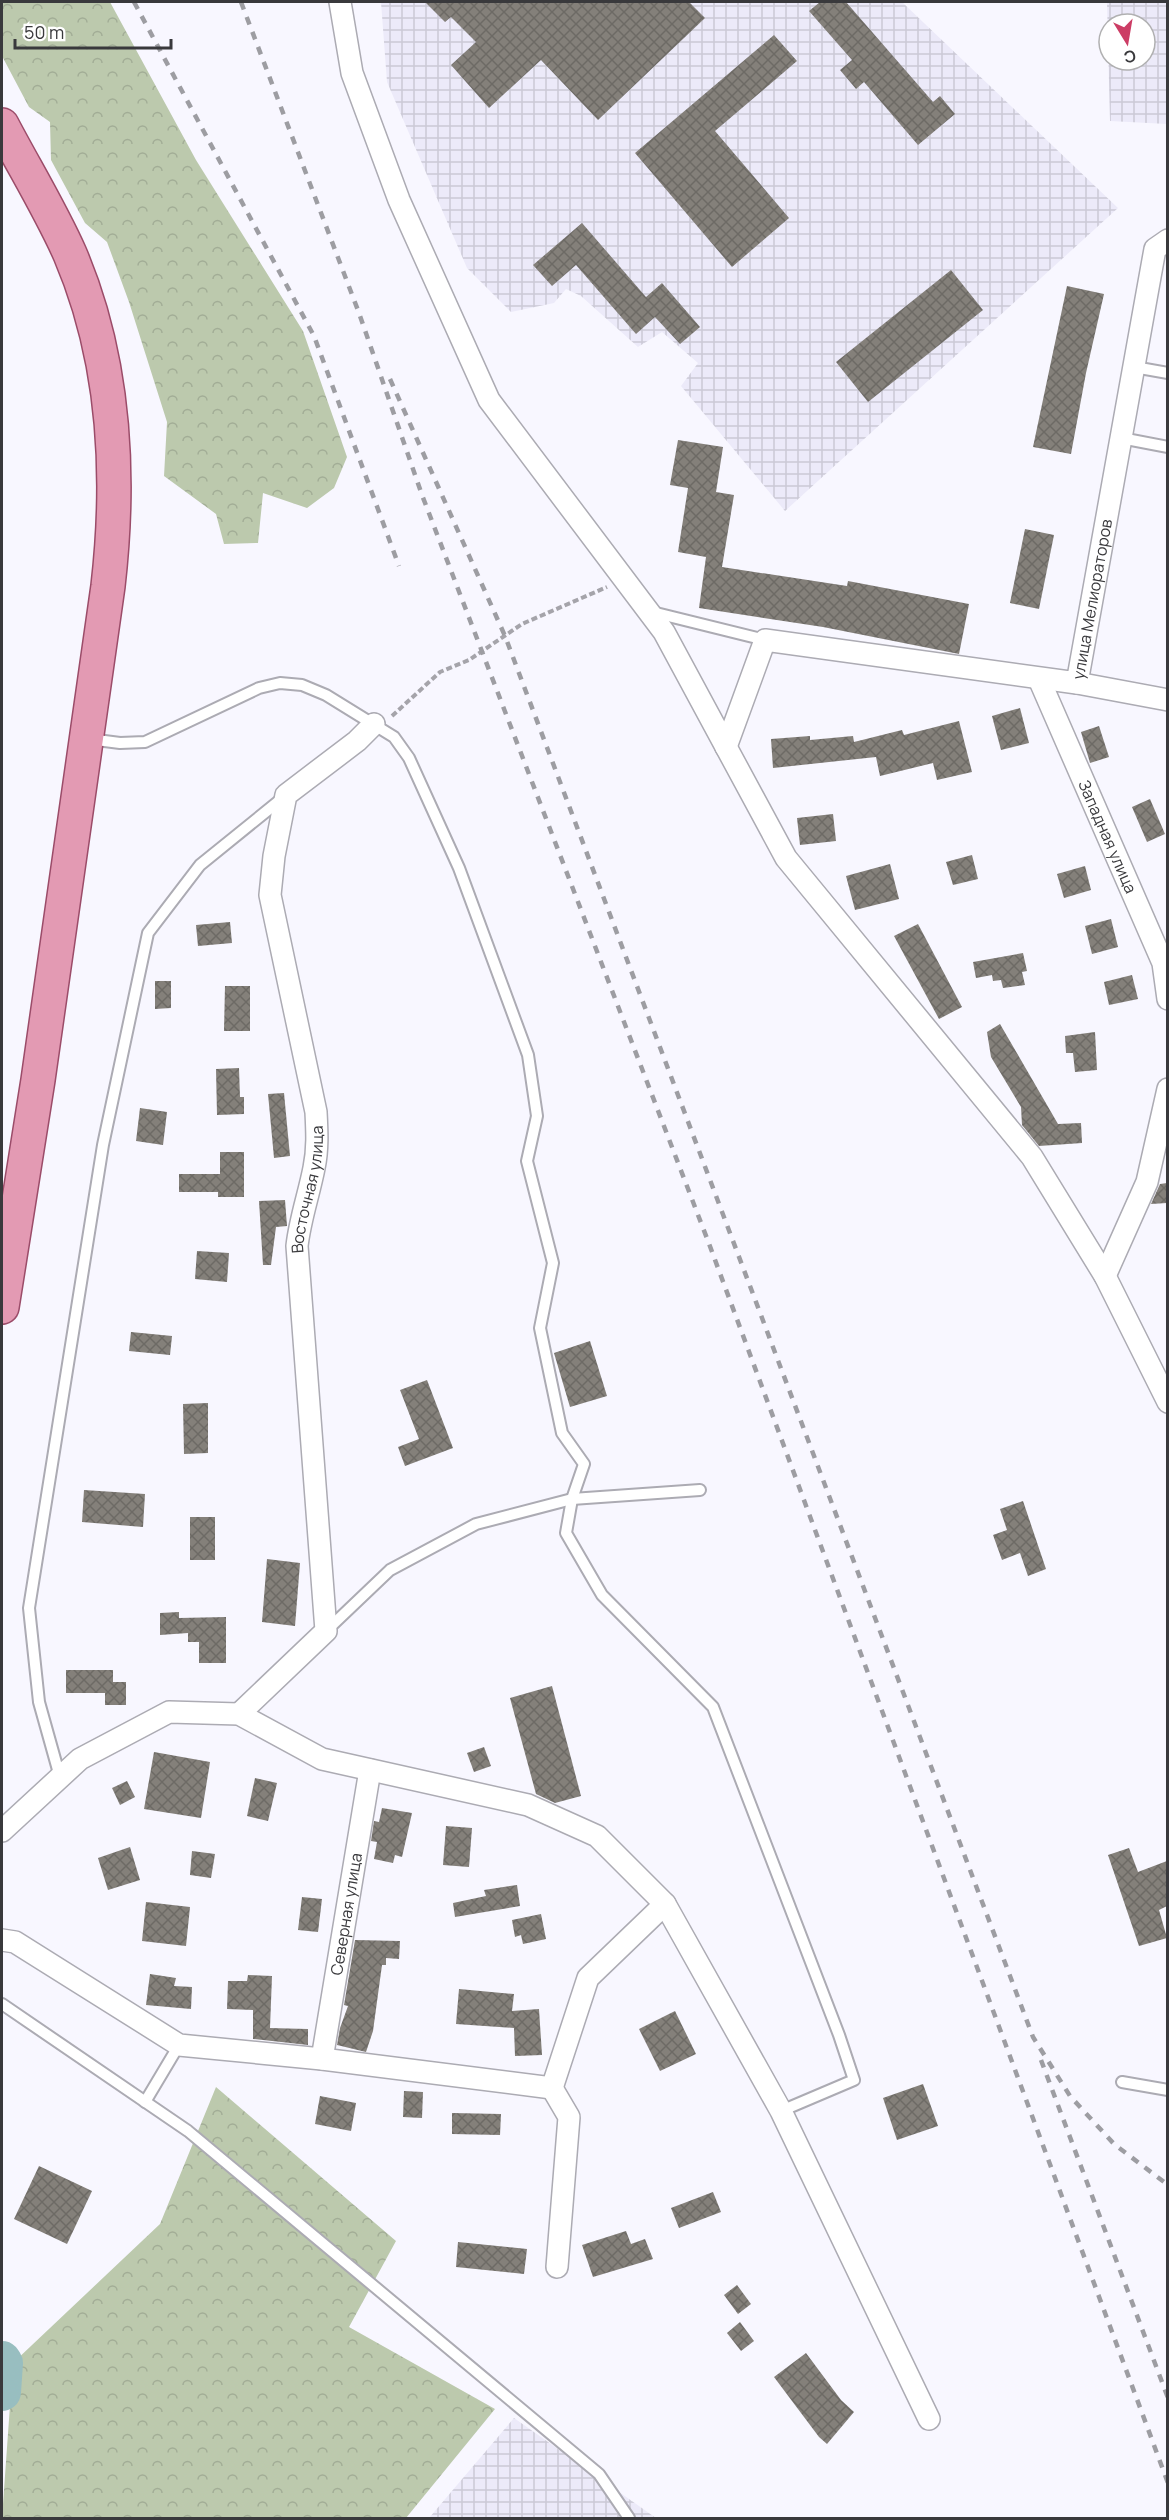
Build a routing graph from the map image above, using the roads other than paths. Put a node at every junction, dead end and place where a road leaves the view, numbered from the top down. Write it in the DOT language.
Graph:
graph roads {
  1 [pos="340,2"];
  2 [pos="2,125"];
  3 [pos="1167,240"];
  4 [pos="1134,367"];
  5 [pos="1167,373"];
  6 [pos="1121,438"];
  7 [pos="1167,447"];
  8 [pos="648,611"];
  9 [pos="765,640"];
  10 [pos="1039,679"];
  11 [pos="1077,683"];
  12 [pos="1167,700"];
  13 [pos="374,724"];
  14 [pos="86,739"];
  15 [pos="726,747"];
  16 [pos="286,795"];
  17 [pos="1167,999"];
  18 [pos="1167,1089"];
  19 [pos="1105,1276"];
  20 [pos="2,1306"];
  21 [pos="1167,1402"];
  22 [pos="700,1490"];
  23 [pos="572,1499"];
  24 [pos="326,1631"];
  25 [pos="239,1714"];
  26 [pos="370,1770"];
  27 [pos="60,1777"];
  28 [pos="2,1831"];
  29 [pos="665,1904"];
  30 [pos="2,1941"];
  31 [pos="2,2004"];
  32 [pos="179,2046"];
  33 [pos="322,2059"];
  34 [pos="1122,2082"];
  35 [pos="552,2088"];
  36 [pos="1167,2090"];
  37 [pos="145,2102"];
  38 [pos="781,2111"];
  39 [pos="557,2267"];
  40 [pos="929,2420"];
  41 [pos="629,2518"];
  1 -- 8 [label="street"];
  2 -- 14 [label="main road"];
  3 -- 4 [label="street, улица Мелиораторов"];
  4 -- 5 [label="lane"];
  4 -- 6 [label="street, улица Мелиораторов"];
  6 -- 7 [label="lane"];
  6 -- 11 [label="street, улица Мелиораторов"];
  8 -- 9 [label="lane"];
  8 -- 15 [label="street"];
  9 -- 10 [label="street, улица Мелиораторов"];
  9 -- 15 [label="street"];
  10 -- 11 [label="street, улица Мелиораторов"];
  10 -- 17 [label="street, Западная улица"];
  11 -- 12 [label="street"];
  13 -- 14 [label="lane"];
  13 -- 16 [label="street"];
  13 -- 23 [label="lane"];
  14 -- 20 [label="main road"];
  15 -- 19 [label="street"];
  16 -- 24 [label="street, Восточная улица"];
  16 -- 27 [label="lane"];
  18 -- 19 [label="street"];
  19 -- 21 [label="street"];
  22 -- 23 [label="lane"];
  23 -- 24 [label="lane"];
  23 -- 38 [label="lane"];
  24 -- 25 [label="street"];
  25 -- 26 [label="street"];
  25 -- 27 [label="street"];
  26 -- 29 [label="street"];
  26 -- 33 [label="street, Северная улица"];
  27 -- 28 [label="street"];
  29 -- 35 [label="street"];
  29 -- 38 [label="street"];
  30 -- 32 [label="street"];
  31 -- 37 [label="lane"];
  32 -- 33 [label="street"];
  32 -- 37 [label="lane"];
  33 -- 35 [label="street"];
  34 -- 36 [label="lane"];
  35 -- 39 [label="street"];
  37 -- 41 [label="lane"];
  38 -- 40 [label="street"];
}
